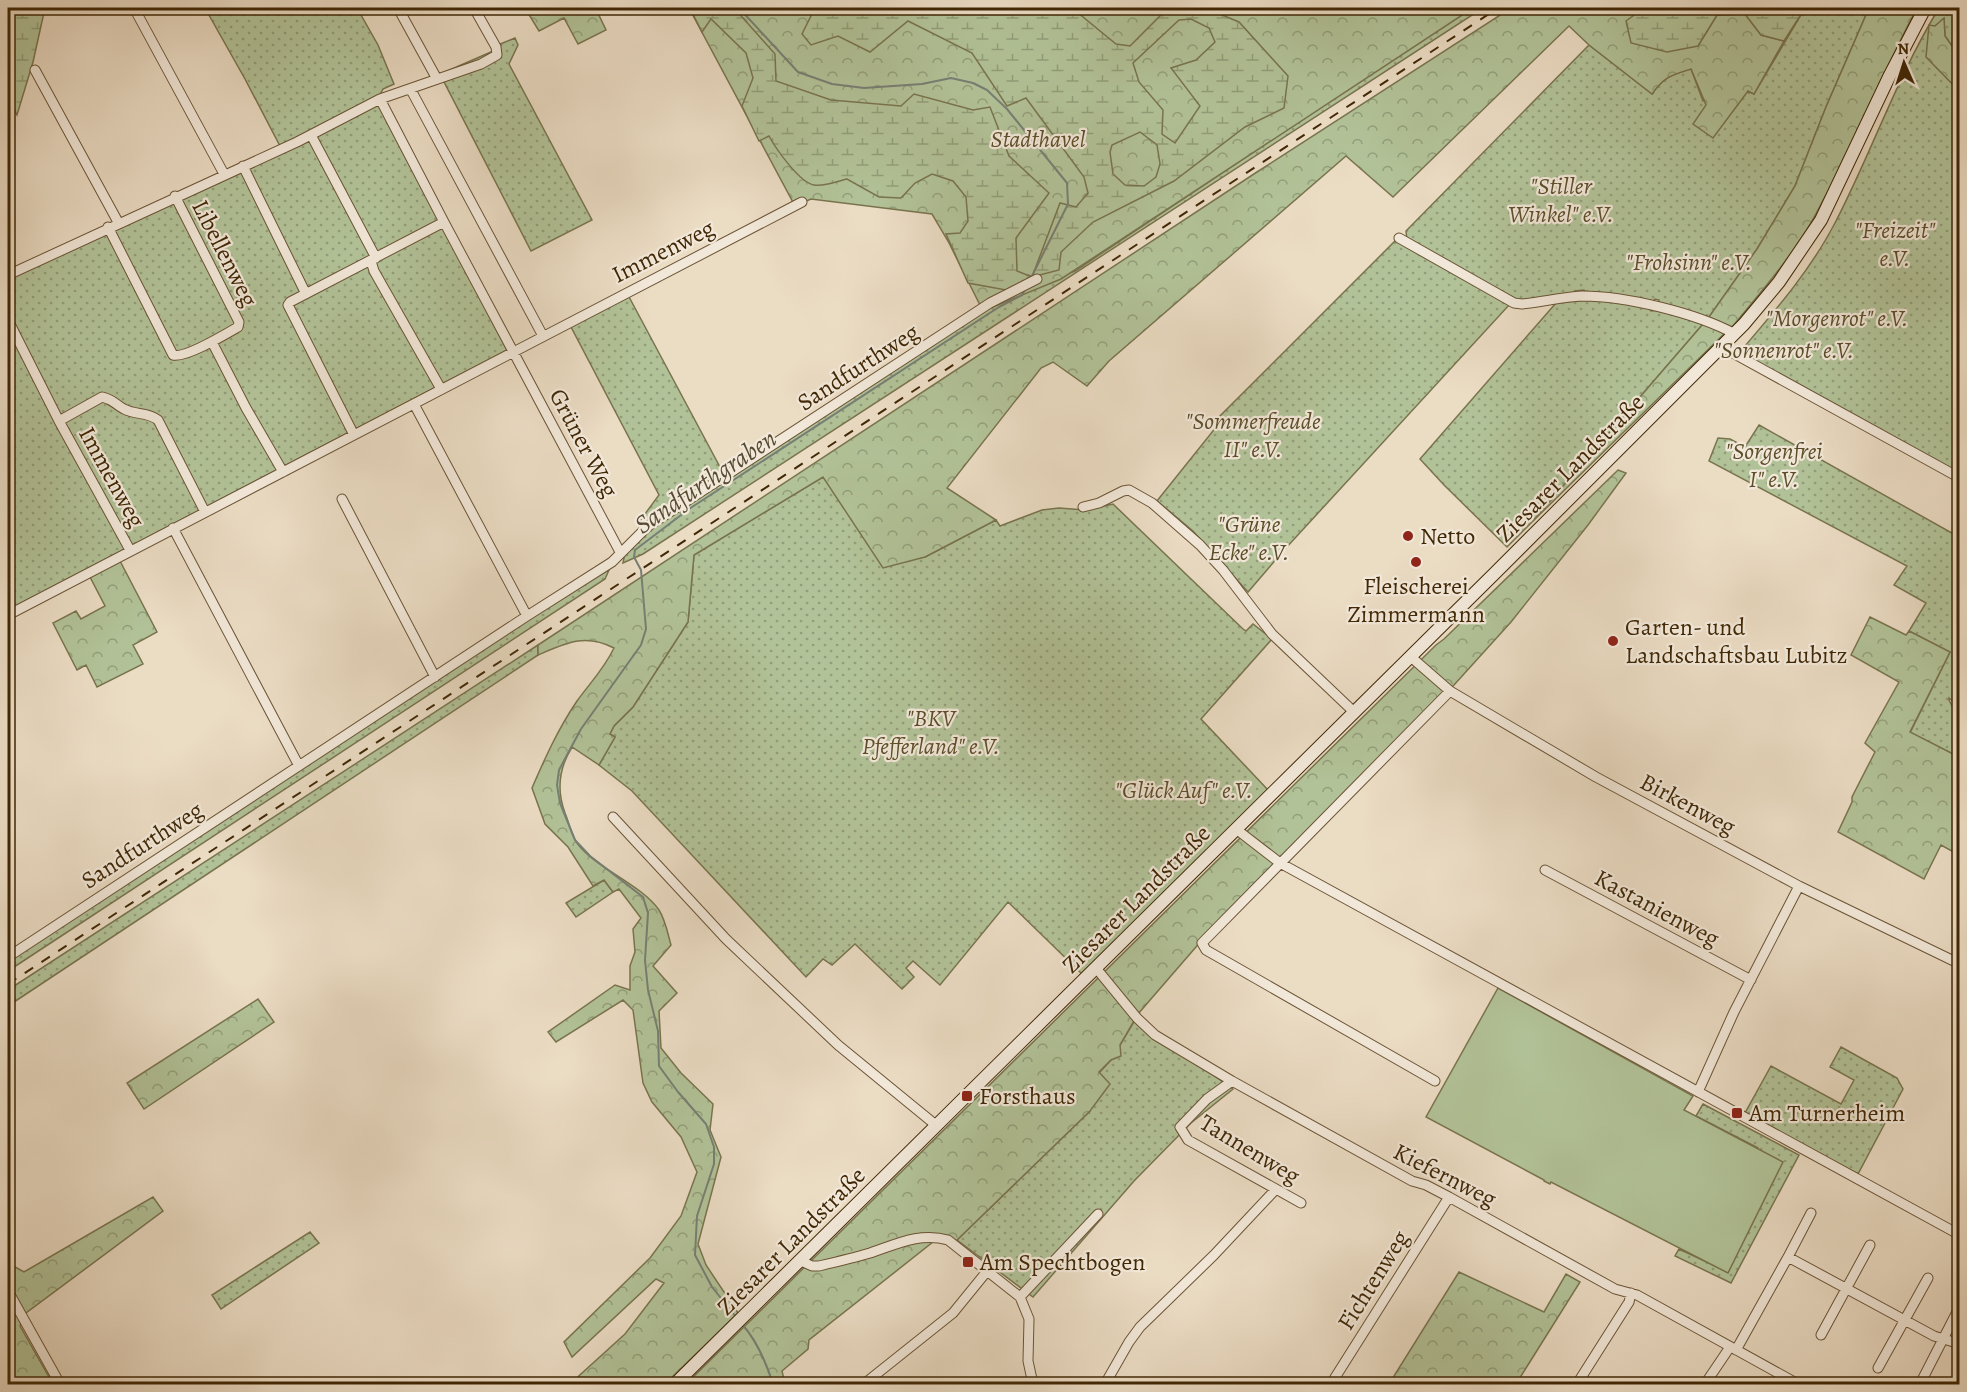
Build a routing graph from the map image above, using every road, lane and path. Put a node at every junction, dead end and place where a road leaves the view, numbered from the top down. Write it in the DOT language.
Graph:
graph roads {
  1 [pos="134,8"];
  2 [pos="398,8"];
  3 [pos="474,8"];
  4 [pos="1925,8"];
  5 [pos="35,70"];
  6 [pos="437,79"];
  7 [pos="411,90"];
  8 [pos="380,99"];
  9 [pos="311,135"];
  10 [pos="243,166"];
  11 [pos="224,174"];
  12 [pos="175,196"];
  13 [pos="802,202"];
  14 [pos="118,222"];
  15 [pos="444,222"];
  16 [pos="108,227"];
  17 [pos="1399,238"];
  18 [pos="374,260"];
  19 [pos="8,275"];
  20 [pos="1038,279"];
  21 [pos="306,294"];
  22 [pos="8,320"];
  23 [pos="1735,334"];
  24 [pos="543,336"];
  25 [pos="212,342"];
  26 [pos="1722,347"];
  27 [pos="513,352"];
  28 [pos="441,389"];
  29 [pos="414,404"];
  30 [pos="59,421"];
  31 [pos="354,435"];
  32 [pos="283,472"];
  33 [pos="1959,478"];
  34 [pos="342,499"];
  35 [pos="1083,507"];
  36 [pos="205,512"];
  37 [pos="173,528"];
  38 [pos="130,550"];
  39 [pos="620,552"];
  40 [pos="8,615"];
  41 [pos="527,616"];
  42 [pos="1411,657"];
  43 [pos="435,677"];
  44 [pos="1450,692"];
  45 [pos="1354,712"];
  46 [pos="299,766"];
  47 [pos="613,817"];
  48 [pos="1236,829"];
  49 [pos="1280,863"];
  50 [pos="1545,870"];
  51 [pos="1799,886"];
  52 [pos="8,957"];
  53 [pos="1959,964"];
  54 [pos="1096,968"];
  55 [pos="1751,980"];
  56 [pos="1233,1081"];
  57 [pos="1435,1081"];
  58 [pos="1698,1092"];
  59 [pos="937,1126"];
  60 [pos="1276,1190"];
  61 [pos="1449,1197"];
  62 [pos="1301,1203"];
  63 [pos="1098,1214"];
  64 [pos="1811,1214"];
  65 [pos="1959,1235"];
  66 [pos="1870,1245"];
  67 [pos="1788,1257"];
  68 [pos="801,1262"];
  69 [pos="988,1270"];
  70 [pos="1928,1278"];
  71 [pos="1846,1288"];
  72 [pos="8,1291"];
  73 [pos="1631,1293"];
  74 [pos="1020,1297"];
  75 [pos="1959,1306"];
  76 [pos="1905,1321"];
  77 [pos="1821,1335"];
  78 [pos="1943,1339"];
  79 [pos="1959,1344"];
  80 [pos="1733,1348"];
  81 [pos="1878,1368"];
  82 [pos="60,1384"];
  83 [pos="675,1384"];
  84 [pos="864,1384"];
  85 [pos="1033,1384"];
  86 [pos="1105,1384"];
  87 [pos="1331,1384"];
  88 [pos="1577,1384"];
  89 [pos="1705,1384"];
  90 [pos="1798,1384"];
  91 [pos="1920,1384"];
  1 -- 11 [label="street, Libellenweg"];
  2 -- 6 [label="street"];
  3 -- 6 [label="street, Libellenweg"];
  4 -- 23 [label="main road, Ziesarer Landstraße"];
  5 -- 14 [label="street"];
  6 -- 7 [label="street, Libellenweg"];
  7 -- 8 [label="street, Libellenweg"];
  7 -- 24 [label="street"];
  8 -- 9 [label="street, Libellenweg"];
  8 -- 15 [label="street"];
  9 -- 10 [label="street, Libellenweg"];
  9 -- 18 [label="street"];
  10 -- 11 [label="street, Libellenweg"];
  10 -- 21 [label="street"];
  11 -- 12 [label="street, Libellenweg"];
  12 -- 14 [label="street, Libellenweg"];
  12 -- 25 [label="street, Libellenweg"];
  13 -- 24 [label="street, Immenweg"];
  14 -- 16 [label="street, Libellenweg"];
  15 -- 18 [label="street, Libellenweg"];
  15 -- 27 [label="street"];
  16 -- 19 [label="street, Libellenweg"];
  16 -- 25 [label="street, Libellenweg"];
  17 -- 23 [label="street"];
  18 -- 21 [label="street, Libellenweg"];
  18 -- 28 [label="street"];
  20 -- 39 [label="street, Sandfurthweg"];
  21 -- 31 [label="street, Libellenweg"];
  22 -- 30 [label="street"];
  23 -- 26 [label="main road, Ziesarer Landstraße"];
  24 -- 27 [label="street, Immenweg"];
  25 -- 32 [label="street"];
  26 -- 33 [label="street"];
  26 -- 42 [label="main road, Ziesarer Landstraße"];
  27 -- 28 [label="street, Immenweg"];
  27 -- 39 [label="street, Grüner Weg"];
  28 -- 29 [label="street, Immenweg"];
  29 -- 31 [label="street, Immenweg"];
  29 -- 41 [label="street"];
  30 -- 36 [label="street, Immenweg"];
  30 -- 38 [label="street, Immenweg"];
  31 -- 32 [label="street, Immenweg"];
  32 -- 36 [label="street, Immenweg"];
  34 -- 43 [label="street"];
  35 -- 45 [label="street"];
  36 -- 37 [label="street, Immenweg"];
  37 -- 38 [label="street, Immenweg"];
  37 -- 46 [label="street"];
  38 -- 40 [label="street, Immenweg"];
  39 -- 41 [label="street, Sandfurthweg"];
  41 -- 43 [label="street, Sandfurthweg"];
  42 -- 44 [label="street, Birkenweg"];
  42 -- 45 [label="main road, Ziesarer Landstraße"];
  43 -- 46 [label="street, Sandfurthweg"];
  44 -- 49 [label="street"];
  44 -- 51 [label="street, Birkenweg"];
  45 -- 48 [label="main road, Ziesarer Landstraße"];
  46 -- 52 [label="street, Sandfurthweg"];
  47 -- 59 [label="street"];
  48 -- 49 [label="street"];
  48 -- 54 [label="main road, Ziesarer Landstraße"];
  49 -- 57 [label="street"];
  49 -- 58 [label="street"];
  50 -- 55 [label="street, Kastanienweg"];
  51 -- 53 [label="street, Birkenweg"];
  51 -- 55 [label="street"];
  54 -- 56 [label="street, Kiefernweg"];
  54 -- 59 [label="main road, Ziesarer Landstraße"];
  55 -- 58 [label="street"];
  56 -- 60 [label="street, Tannenweg"];
  56 -- 61 [label="street, Kiefernweg"];
  58 -- 65 [label="street"];
  59 -- 68 [label="main road, Ziesarer Landstraße"];
  60 -- 62 [label="street, Tannenweg"];
  60 -- 86 [label="street"];
  61 -- 73 [label="street, Kiefernweg"];
  61 -- 87 [label="street, Fichtenweg"];
  63 -- 74 [label="street"];
  64 -- 67 [label="street"];
  66 -- 71 [label="street"];
  67 -- 71 [label="street"];
  67 -- 80 [label="street"];
  68 -- 69 [label="street"];
  68 -- 83 [label="main road, Ziesarer Landstraße"];
  69 -- 74 [label="street"];
  69 -- 84 [label="street"];
  70 -- 76 [label="street"];
  71 -- 76 [label="street"];
  71 -- 77 [label="street"];
  72 -- 82 [label="street"];
  73 -- 80 [label="street, Kiefernweg"];
  73 -- 88 [label="street"];
  74 -- 85 [label="street"];
  75 -- 78 [label="street"];
  76 -- 78 [label="street"];
  76 -- 81 [label="street"];
  78 -- 79 [label="street"];
  78 -- 91 [label="street"];
  80 -- 89 [label="street"];
  80 -- 90 [label="street, Kiefernweg"];
}
